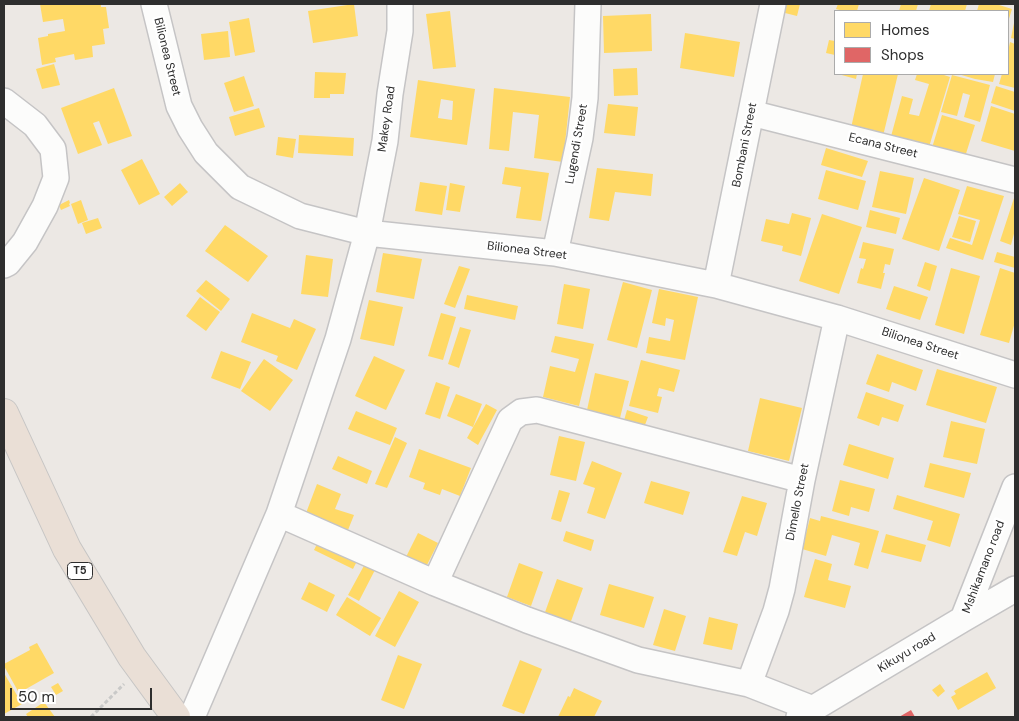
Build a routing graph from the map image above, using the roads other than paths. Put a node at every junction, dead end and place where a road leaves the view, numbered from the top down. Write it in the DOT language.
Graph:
graph roads {
  1 [pos="154,4"];
  2 [pos="400,4"];
  3 [pos="588,4"];
  4 [pos="773,4"];
  5 [pos="4,102"];
  6 [pos="751,113"];
  7 [pos="1015,180"];
  8 [pos="367,233"];
  9 [pos="555,253"];
  10 [pos="4,266"];
  11 [pos="716,286"];
  12 [pos="838,318"];
  13 [pos="1015,375"];
  14 [pos="4,413"];
  15 [pos="802,480"];
  16 [pos="1015,487"];
  17 [pos="279,514"];
  18 [pos="434,583"];
  19 [pos="1015,590"];
  20 [pos="963,619"];
  21 [pos="749,684"];
  22 [pos="806,713"];
  23 [pos="176,717"];
  24 [pos="192,717"];
  1 -- 8 [label="street, Bilionea Street"];
  2 -- 8 [label="street, Makey Road"];
  3 -- 9 [label="street, Lugendi Street"];
  4 -- 6 [label="street, Bombani Street"];
  5 -- 10 [label="street"];
  6 -- 7 [label="street, Ecana Street"];
  6 -- 11 [label="street, Bombani Street"];
  8 -- 9 [label="street, Bilionea Street"];
  8 -- 17 [label="street, Makey Road"];
  9 -- 11 [label="street, Bilionea Street"];
  11 -- 12 [label="street, Bilionea Street"];
  12 -- 13 [label="street, Bilionea Street"];
  12 -- 15 [label="street, Dimello Street"];
  14 -- 23 [label="highway, T5"];
  15 -- 18 [label="street"];
  15 -- 21 [label="street, Dimello Street"];
  16 -- 20 [label="street, Mshikamano road"];
  17 -- 18 [label="street"];
  17 -- 24 [label="street, Makey Road"];
  18 -- 21 [label="street"];
  19 -- 20 [label="street, Kikuyu road"];
  20 -- 22 [label="street, Kikuyu road"];
  21 -- 22 [label="street"];
}
